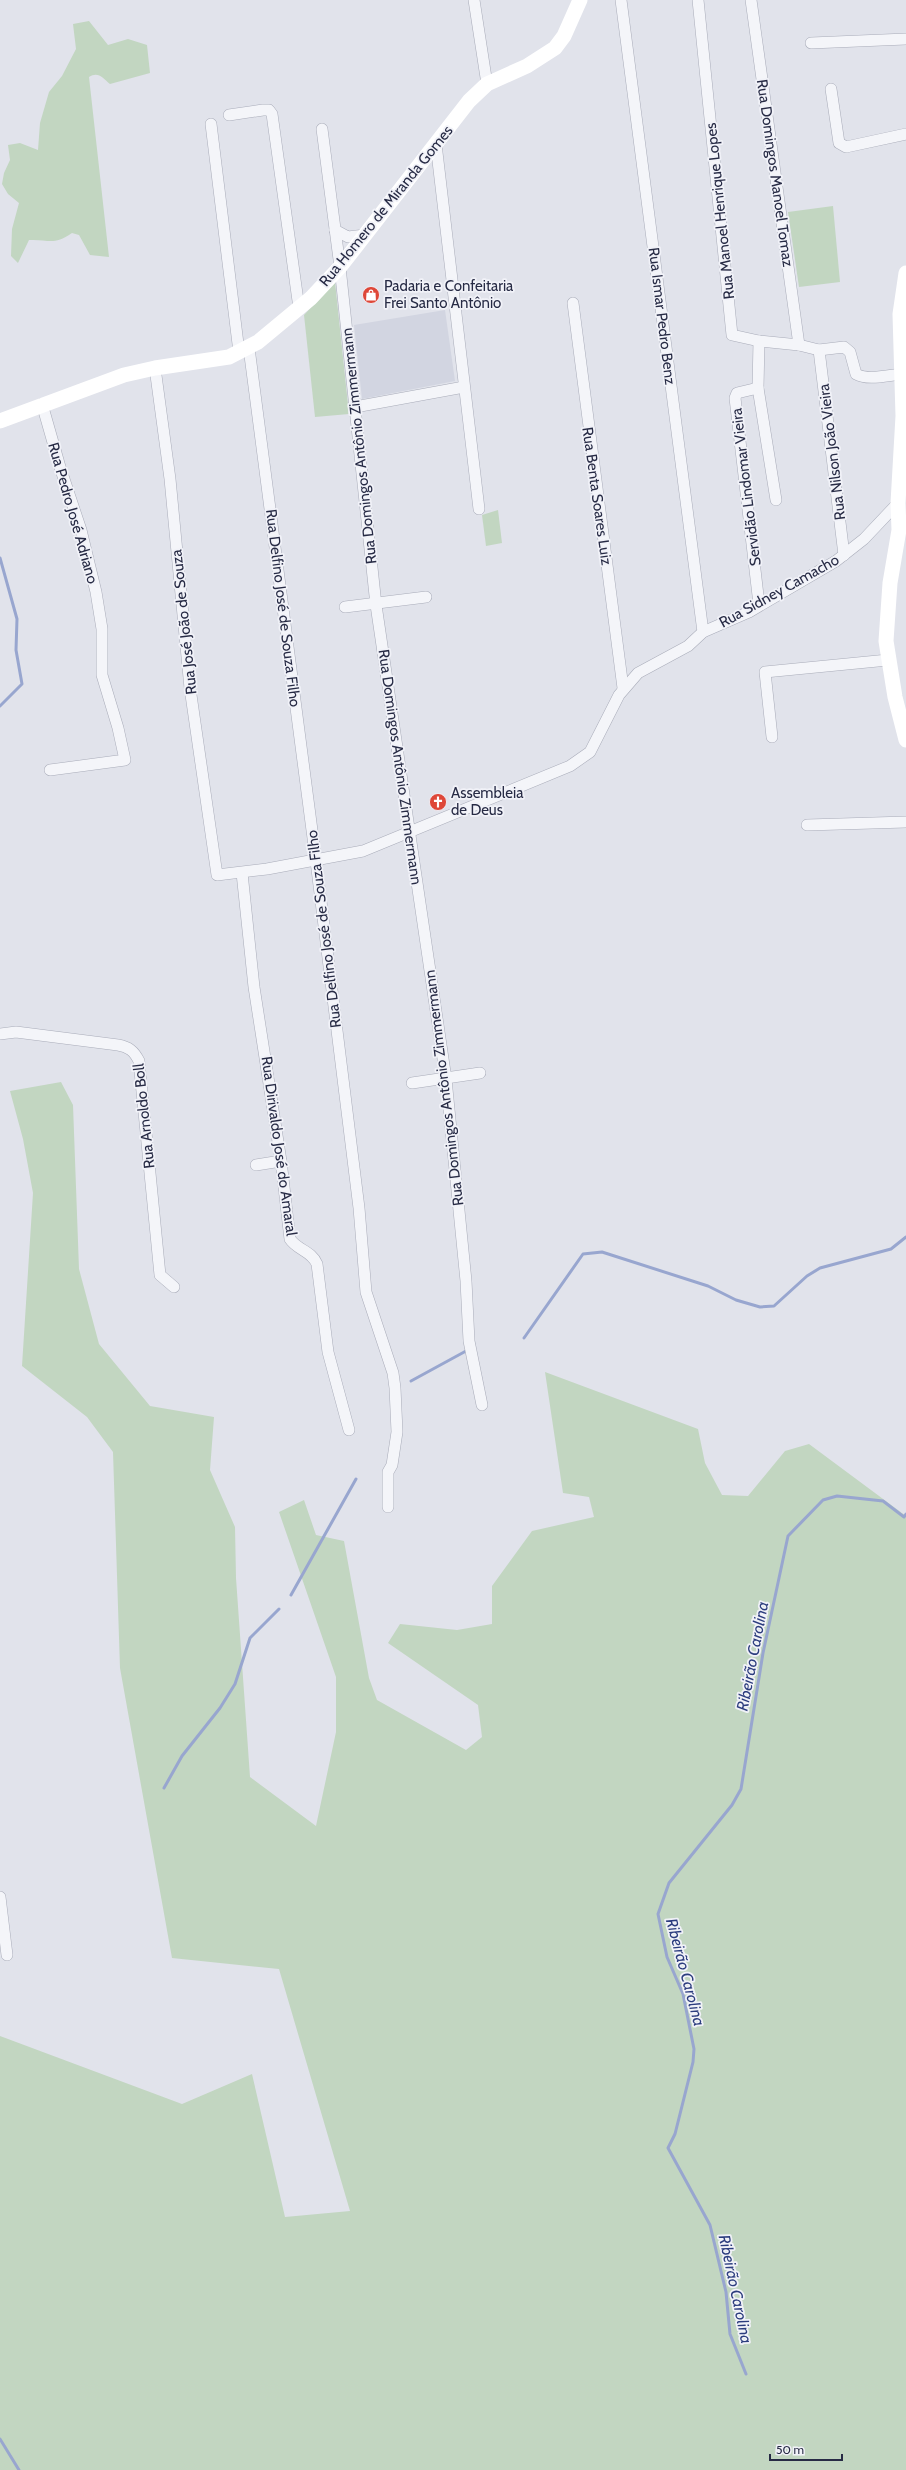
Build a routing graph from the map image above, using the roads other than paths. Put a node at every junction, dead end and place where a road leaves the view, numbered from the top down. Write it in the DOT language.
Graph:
graph roads {
  1 [pos="474,0"];
  2 [pos="580,0"];
  3 [pos="621,0"];
  4 [pos="698,0"];
  5 [pos="752,0"];
  6 [pos="906,39"];
  7 [pos="811,43"];
  8 [pos="487,84"];
  9 [pos="831,89"];
  10 [pos="229,115"];
  11 [pos="211,124"];
  12 [pos="322,129"];
  13 [pos="906,134"];
  14 [pos="436,144"];
  15 [pos="335,230"];
  16 [pos="365,235"];
  17 [pos="340,267"];
  18 [pos="906,273"];
  19 [pos="573,303"];
  20 [pos="299,308"];
  21 [pos="759,341"];
  22 [pos="799,345"];
  23 [pos="244,350"];
  24 [pos="819,350"];
  25 [pos="156,368"];
  26 [pos="902,374"];
  27 [pos="464,387"];
  28 [pos="758,388"];
  29 [pos="42,404"];
  30 [pos="355,407"];
  31 [pos="0,421"];
  32 [pos="904,442"];
  33 [pos="776,500"];
  34 [pos="898,503"];
  35 [pos="479,509"];
  36 [pos="844,555"];
  37 [pos="426,597"];
  38 [pos="759,604"];
  39 [pos="376,605"];
  40 [pos="345,607"];
  41 [pos="703,632"];
  42 [pos="888,660"];
  43 [pos="623,688"];
  44 [pos="772,737"];
  45 [pos="906,740"];
  46 [pos="50,770"];
  47 [pos="906,822"];
  48 [pos="807,825"];
  49 [pos="409,832"];
  50 [pos="316,861"];
  51 [pos="242,873"];
  52 [pos="217,875"];
  53 [pos="0,1034"];
  54 [pos="480,1073"];
  55 [pos="446,1079"];
  56 [pos="412,1084"];
  57 [pos="281,1161"];
  58 [pos="256,1165"];
  59 [pos="174,1287"];
  60 [pos="482,1405"];
  61 [pos="349,1430"];
  62 [pos="388,1507"];
  63 [pos="0,1896"];
  64 [pos="7,1955"];
  1 -- 8 [label="street"];
  2 -- 8 [label="street, Rua Homero de Miranda Gomes"];
  3 -- 41 [label="street, Rua Ismar Pedro Benz"];
  4 -- 21 [label="street, Rua Manoel Henrique Lopes"];
  5 -- 22 [label="street, Rua Domingos Manoel Tomaz"];
  6 -- 7 [label="street"];
  8 -- 14 [label="street, Rua Homero de Miranda Gomes"];
  9 -- 13 [label="street"];
  10 -- 20 [label="street"];
  11 -- 23 [label="street, Rua Delfino José de Souza Filho"];
  12 -- 15 [label="street, Rua Domingos Antônio Zimmermann"];
  14 -- 16 [label="street, Rua Homero de Miranda Gomes"];
  14 -- 27 [label="street"];
  15 -- 16 [label="street"];
  15 -- 17 [label="street, Rua Domingos Antônio Zimmermann"];
  16 -- 17 [label="street, Rua Homero de Miranda Gomes"];
  17 -- 20 [label="street, Rua Homero de Miranda Gomes"];
  17 -- 30 [label="street, Rua Domingos Antônio Zimmermann"];
  18 -- 26 [label="street"];
  19 -- 43 [label="street, Rua Benta Soares Luiz"];
  20 -- 23 [label="street, Rua Homero de Miranda Gomes"];
  21 -- 22 [label="street, Rua Manoel Henrique Lopes"];
  21 -- 28 [label="street"];
  22 -- 24 [label="street, Rua Manoel Henrique Lopes"];
  23 -- 25 [label="street, Rua Homero de Miranda Gomes"];
  23 -- 50 [label="street, Rua Delfino José de Souza Filho"];
  24 -- 26 [label="street, Rua Manoel Henrique Lopes"];
  24 -- 36 [label="street, Rua Nilson João Vieira"];
  25 -- 29 [label="street, Rua Homero de Miranda Gomes"];
  25 -- 52 [label="street, Rua José João de Souza"];
  26 -- 32 [label="street"];
  27 -- 30 [label="street"];
  27 -- 35 [label="street"];
  28 -- 33 [label="street"];
  28 -- 38 [label="street, Servidão Lindomar Vieira"];
  29 -- 31 [label="street, Rua Homero de Miranda Gomes"];
  29 -- 46 [label="street, Rua Pedro José Adriano"];
  30 -- 39 [label="street, Rua Domingos Antônio Zimmermann"];
  32 -- 34 [label="street"];
  34 -- 36 [label="street, Rua Sidney Camacho"];
  34 -- 42 [label="street"];
  36 -- 38 [label="street, Rua Sidney Camacho"];
  37 -- 39 [label="street"];
  38 -- 41 [label="street, Rua Sidney Camacho"];
  39 -- 40 [label="street"];
  39 -- 49 [label="street, Rua Domingos Antônio Zimmermann"];
  41 -- 43 [label="street, Rua Sidney Camacho"];
  42 -- 44 [label="street"];
  42 -- 45 [label="street"];
  43 -- 49 [label="street, Rua Sidney Camacho"];
  47 -- 48 [label="street"];
  49 -- 50 [label="street, Rua Sidney Camacho"];
  49 -- 55 [label="street, Rua Domingos Antônio Zimmermann"];
  50 -- 51 [label="street, Rua Sidney Camacho"];
  50 -- 62 [label="street, Rua Delfino José de Souza Filho"];
  51 -- 52 [label="street, Rua Sidney Camacho"];
  51 -- 57 [label="street, Rua Dirivaldo José do Amaral"];
  53 -- 59 [label="street, Rua Arnoldo Boll"];
  54 -- 55 [label="street"];
  55 -- 56 [label="street"];
  55 -- 60 [label="street, Rua Domingos Antônio Zimmermann"];
  57 -- 58 [label="street"];
  57 -- 61 [label="street, Rua Dirivaldo José do Amaral"];
  63 -- 64 [label="street"];
}
